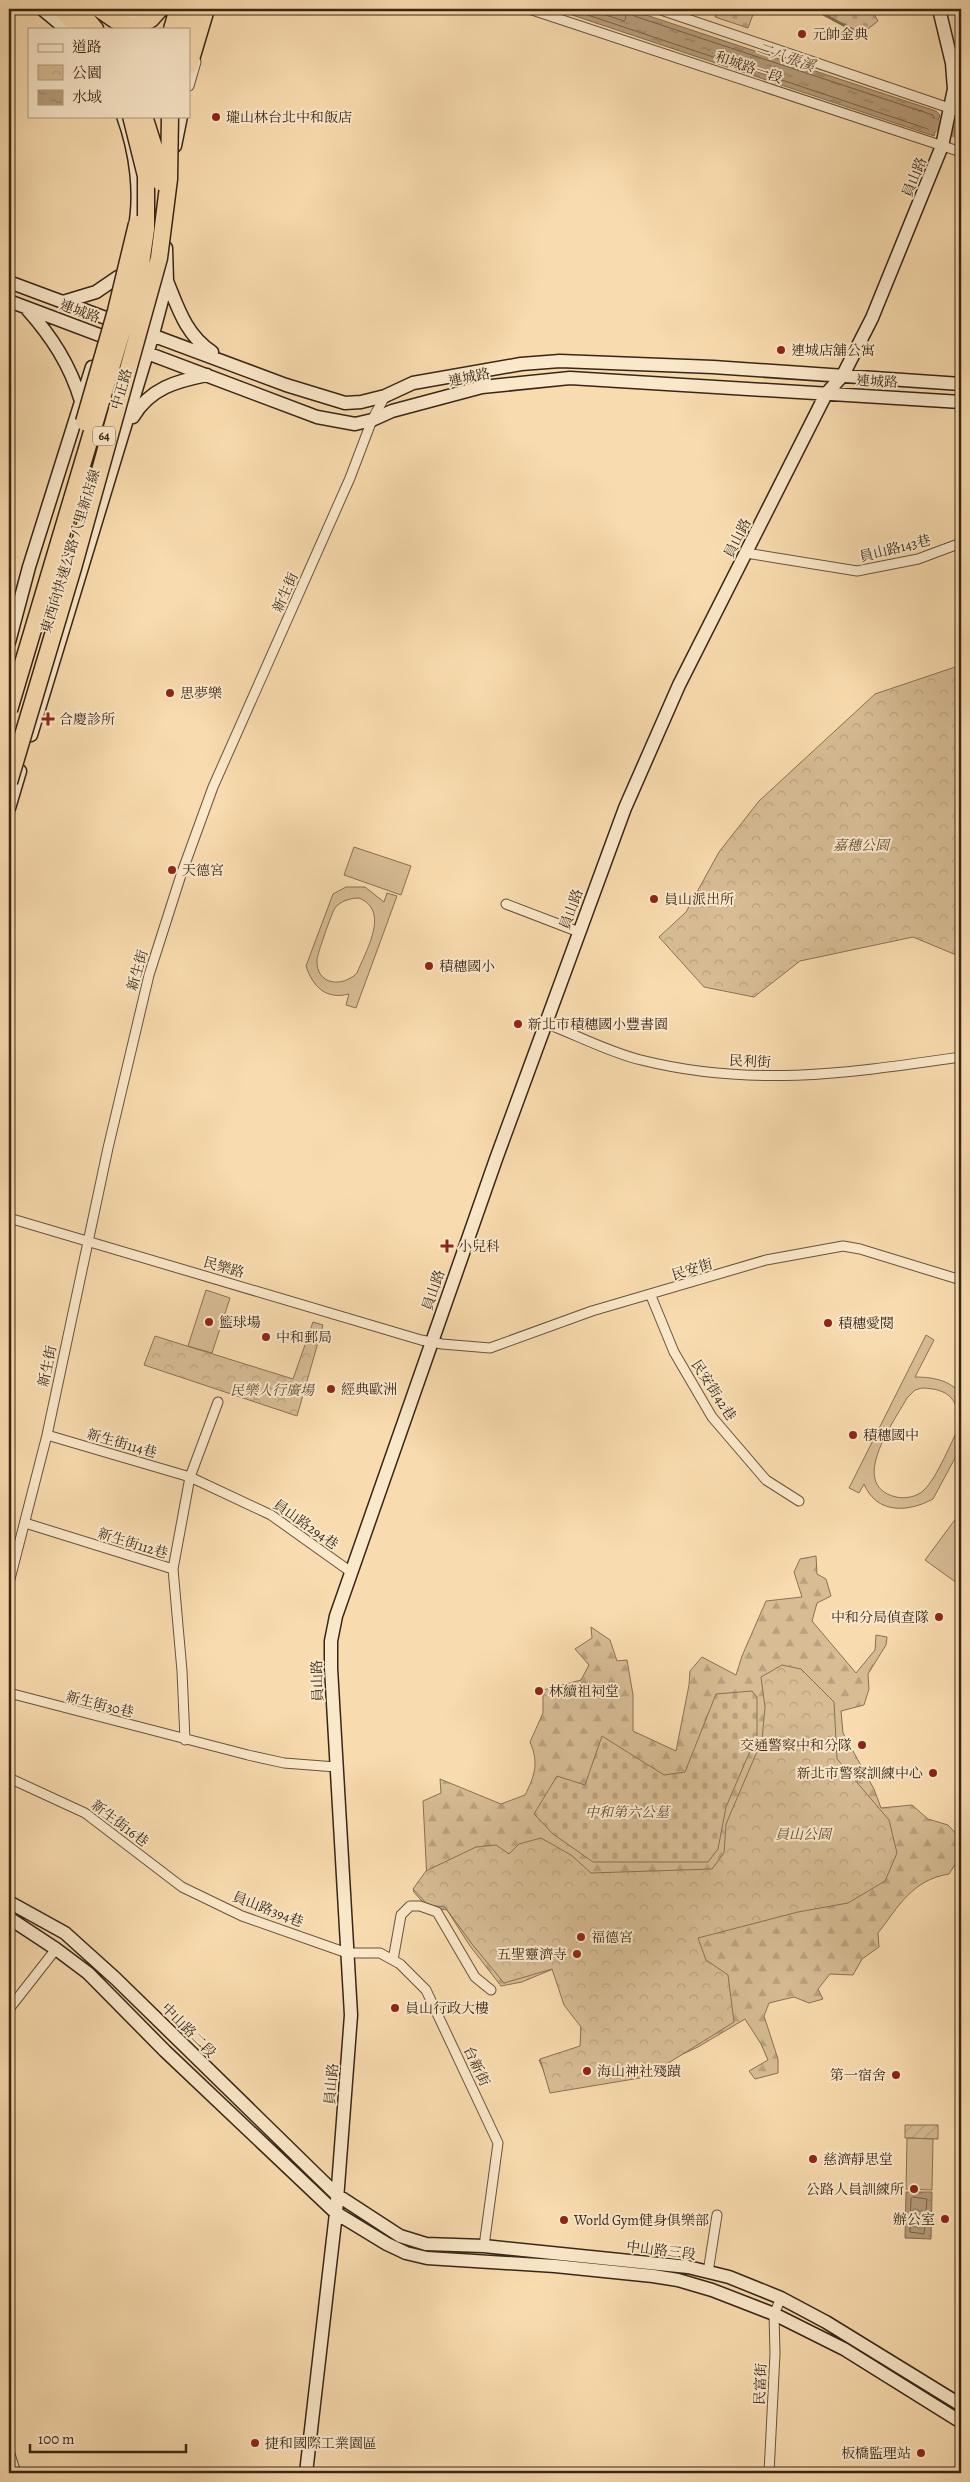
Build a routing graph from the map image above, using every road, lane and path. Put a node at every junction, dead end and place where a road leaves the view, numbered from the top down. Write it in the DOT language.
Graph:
graph roads {
  1 [pos="42,9"];
  2 [pos="61,9"];
  3 [pos="70,9"];
  4 [pos="79,9"];
  5 [pos="149,9"];
  6 [pos="160,9"];
  7 [pos="166,9"];
  8 [pos="178,9"];
  9 [pos="191,9"];
  10 [pos="206,9"];
  11 [pos="214,9"];
  12 [pos="529,9"];
  13 [pos="658,9"];
  14 [pos="939,9"];
  15 [pos="552,12"];
  16 [pos="100,14"];
  17 [pos="65,28"];
  18 [pos="78,28"];
  19 [pos="86,28"];
  20 [pos="117,28"];
  21 [pos="160,28"];
  22 [pos="172,28"];
  23 [pos="184,28"];
  24 [pos="190,69"];
  25 [pos="190,70"];
  26 [pos="954,111"];
  27 [pos="124,118"];
  28 [pos="132,118"];
  29 [pos="143,118"];
  30 [pos="144,118"];
  31 [pos="152,118"];
  32 [pos="170,118"];
  33 [pos="171,118"];
  34 [pos="180,118"];
  35 [pos="176,135"];
  36 [pos="943,143"];
  37 [pos="961,152"];
  38 [pos="134,161"];
  39 [pos="151,171"];
  40 [pos="169,178"];
  41 [pos="134,234"];
  42 [pos="118,277"];
  43 [pos="167,281"];
  44 [pos="9,282"];
  45 [pos="9,301"];
  46 [pos="62,302"];
  47 [pos="136,304"];
  48 [pos="25,307"];
  49 [pos="113,319"];
  50 [pos="139,329"];
  51 [pos="153,334"];
  52 [pos="108,338"];
  53 [pos="134,347"];
  54 [pos="148,352"];
  55 [pos="227,361"];
  56 [pos="207,375"];
  57 [pos="843,375"];
  58 [pos="961,384"];
  59 [pos="136,392"];
  60 [pos="826,394"];
  61 [pos="385,396"];
  62 [pos="81,401"];
  63 [pos="961,402"];
  64 [pos="372,420"];
  65 [pos="123,434"];
  66 [pos="961,543"];
  67 [pos="746,553"];
  68 [pos="9,642"];
  69 [pos="9,677"];
  70 [pos="9,710"];
  71 [pos="9,723"];
  72 [pos="9,750"];
  73 [pos="9,782"];
  74 [pos="9,808"];
  75 [pos="506,904"];
  76 [pos="579,932"];
  77 [pos="545,1023"];
  78 [pos="961,1057"];
  79 [pos="9,1218"];
  80 [pos="89,1242"];
  81 [pos="961,1280"];
  82 [pos="651,1296"];
  83 [pos="432,1343"];
  84 [pos="218,1402"];
  85 [pos="47,1435"];
  86 [pos="190,1477"];
  87 [pos="799,1501"];
  88 [pos="25,1523"];
  89 [pos="173,1569"];
  90 [pos="351,1572"];
  91 [pos="9,1583"];
  92 [pos="9,1693"];
  93 [pos="185,1740"];
  94 [pos="336,1767"];
  95 [pos="9,1778"];
  96 [pos="182,1887"];
  97 [pos="9,1902"];
  98 [pos="9,1918"];
  99 [pos="56,1949"];
  100 [pos="347,1953"];
  101 [pos="393,1960"];
  102 [pos="491,1990"];
  103 [pos="9,2009"];
  104 [pos="337,2195"];
  105 [pos="336,2213"];
  106 [pos="717,2214"];
  107 [pos="484,2246"];
  108 [pos="708,2272"];
  109 [pos="781,2298"];
  110 [pos="774,2314"];
  111 [pos="961,2404"];
  112 [pos="961,2422"];
  113 [pos="9,2451"];
  114 [pos="16,2473"];
  115 [pos="306,2473"];
  116 [pos="769,2473"];
  1 -- 17 [label="main road"];
  2 -- 18 [label="highway"];
  3 -- 19 [label="main road"];
  4 -- 16 [label="highway"];
  5 -- 16 [label="street"];
  6 -- 16 [label="highway"];
  7 -- 21 [label="highway"];
  8 -- 22 [label="highway"];
  9 -- 23 [label="highway"];
  10 -- 24 [label="highway"];
  11 -- 25 [label="street"];
  12 -- 15 [label="street, 和城路一段"];
  13 -- 26 [label="street, 和城路一段"];
  14 -- 26 [label="main road"];
  15 -- 36 [label="street, 和城路一段"];
  16 -- 20 [label="main road"];
  26 -- 36 [label="main road, 員山路"];
  27 -- 38 [label="main road"];
  28 -- 70 [label="highway, 東西向快速公路 八里新店線 / 64, bridge"];
  29 -- 38 [label="main road"];
  30 -- 72 [label="highway, 東西向快速公路 八里新店線 / 64, bridge"];
  31 -- 39 [label="highway, bridge"];
  32 -- 40 [label="highway, bridge"];
  33 -- 35 [label="main road, 中正路"];
  34 -- 35 [label="main road"];
  35 -- 43 [label="main road, 中正路"];
  36 -- 37 [label="street, 和城路一段"];
  36 -- 57 [label="main road, 員山路"];
  38 -- 41 [label="main road"];
  39 -- 47 [label="highway"];
  39 -- 69 [label="highway, bridge"];
  40 -- 47 [label="highway, bridge"];
  40 -- 73 [label="highway, bridge"];
  41 -- 42 [label="main road"];
  41 -- 49 [label="main road"];
  42 -- 46 [label="main road"];
  42 -- 49 [label="main road"];
  43 -- 51 [label="main road, 中正路"];
  43 -- 55 [label="main road"];
  44 -- 46 [label="main road, 連城路"];
  45 -- 48 [label="main road, 連城路"];
  46 -- 49 [label="main road, 連城路"];
  47 -- 71 [label="highway"];
  48 -- 52 [label="main road, 連城路"];
  48 -- 62 [label="main road"];
  49 -- 50 [label="main road, 連城路"];
  49 -- 52 [label="main road"];
  50 -- 51 [label="main road, 連城路"];
  50 -- 53 [label="main road"];
  51 -- 54 [label="main road, 中正路"];
  51 -- 55 [label="main road, 連城路"];
  52 -- 53 [label="main road, 連城路"];
  52 -- 62 [label="main road"];
  53 -- 54 [label="main road, 連城路"];
  53 -- 59 [label="main road"];
  54 -- 56 [label="main road, 連城路"];
  54 -- 59 [label="main road, 中正路"];
  55 -- 61 [label="main road, 連城路"];
  56 -- 64 [label="main road, 連城路"];
  56 -- 65 [label="main road"];
  57 -- 58 [label="main road, 連城路"];
  57 -- 60 [label="main road, 員山路"];
  57 -- 61 [label="main road, 連城路"];
  59 -- 65 [label="main road, 中正路"];
  60 -- 63 [label="main road, 連城路"];
  60 -- 64 [label="main road, 連城路"];
  60 -- 67 [label="main road, 員山路"];
  61 -- 64 [label="street, 新生街"];
  62 -- 68 [label="main road"];
  64 -- 80 [label="street, 新生街"];
  65 -- 74 [label="main road, 中正路"];
  66 -- 67 [label="street, 員山路143巷"];
  67 -- 76 [label="main road, 員山路"];
  75 -- 76 [label="street"];
  76 -- 77 [label="main road, 員山路"];
  77 -- 78 [label="street, 民利街"];
  77 -- 83 [label="main road, 員山路"];
  79 -- 80 [label="street, 民樂路"];
  80 -- 83 [label="street, 民樂路"];
  80 -- 85 [label="street, 新生街"];
  81 -- 82 [label="street, 民安街"];
  82 -- 83 [label="street, 民安街"];
  82 -- 87 [label="street, 民安街42巷"];
  83 -- 90 [label="main road, 員山路"];
  84 -- 86 [label="street, 新生街112巷"];
  85 -- 86 [label="street, 新生街114巷"];
  85 -- 88 [label="street, 新生街"];
  86 -- 89 [label="street, 新生街112巷"];
  86 -- 90 [label="street, 員山路294巷"];
  88 -- 89 [label="street, 新生街112巷"];
  88 -- 91 [label="street, 新生街"];
  89 -- 93 [label="street"];
  90 -- 94 [label="main road, 員山路"];
  92 -- 93 [label="street, 新生街30巷"];
  93 -- 94 [label="street, 新生街30巷"];
  94 -- 100 [label="main road, 員山路"];
  95 -- 96 [label="street, 新生街16巷"];
  96 -- 100 [label="street, 員山路394巷"];
  97 -- 104 [label="main road, 中山路二段"];
  98 -- 99 [label="main road"];
  99 -- 103 [label="street"];
  99 -- 105 [label="main road"];
  100 -- 101 [label="street, 台新街"];
  100 -- 104 [label="main road, 員山路"];
  101 -- 102 [label="street"];
  101 -- 107 [label="street, 台新街"];
  104 -- 105 [label="main road, 員山路"];
  104 -- 107 [label="main road, 中山路三段"];
  105 -- 110 [label="main road, 中山路三段"];
  105 -- 115 [label="main road, 員山路"];
  106 -- 108 [label="street"];
  107 -- 108 [label="main road, 中山路三段"];
  108 -- 109 [label="main road, 中山路三段"];
  109 -- 110 [label="street, 民富街"];
  109 -- 111 [label="main road, 中山路三段"];
  110 -- 112 [label="main road, 中山路三段"];
  110 -- 116 [label="street, 民富街"];
  113 -- 114 [label="street"];
}
